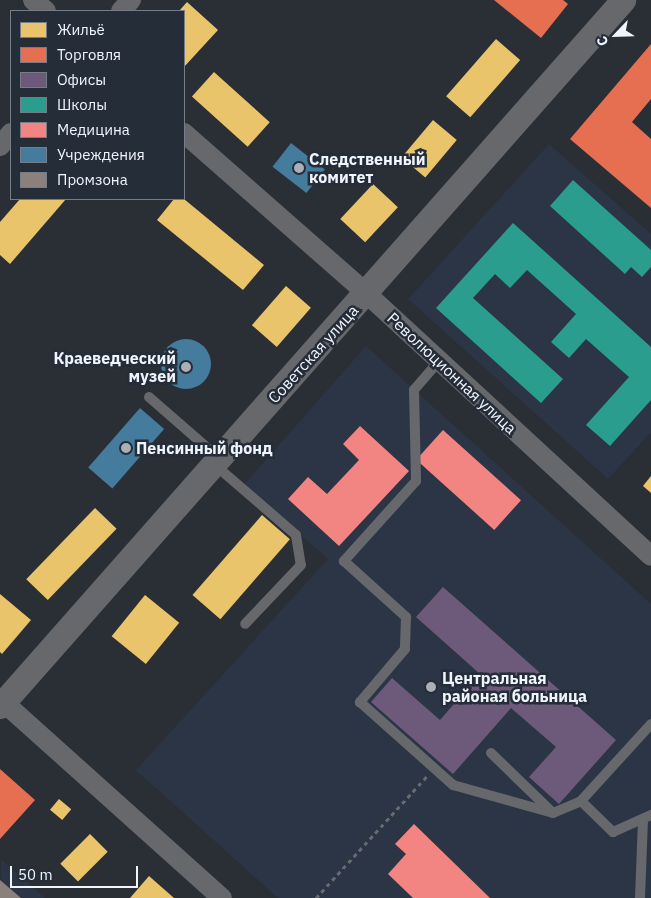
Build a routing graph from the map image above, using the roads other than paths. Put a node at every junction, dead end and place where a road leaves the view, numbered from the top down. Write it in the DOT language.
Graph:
graph roads {
  1 [pos="33,0"];
  2 [pos="131,0"];
  3 [pos="624,0"];
  4 [pos="45,10"];
  5 [pos="122,10"];
  6 [pos="10,134"];
  7 [pos="185,134"];
  8 [pos="0,146"];
  9 [pos="366,294"];
  10 [pos="439,360"];
  11 [pos="149,397"];
  12 [pos="217,462"];
  13 [pos="651,556"];
  14 [pos="245,624"];
  15 [pos="1,702"];
  16 [pos="651,724"];
  17 [pos="491,753"];
  18 [pos="581,801"];
  19 [pos="553,813"];
  20 [pos="647,817"];
  21 [pos="222,898"];
  22 [pos="640,898"];
  1 -- 4 [label="street"];
  2 -- 5 [label="street"];
  3 -- 9 [label="street, Советская улица"];
  6 -- 8 [label="street"];
  7 -- 9 [label="street, Революционная улица"];
  9 -- 10 [label="street, Революционная улица"];
  9 -- 12 [label="street, Советская улица"];
  10 -- 13 [label="street, Революционная улица"];
  10 -- 19 [label="lane"];
  11 -- 12 [label="lane"];
  12 -- 14 [label="lane"];
  12 -- 15 [label="street, Советская улица"];
  15 -- 21 [label="street"];
  16 -- 18 [label="lane"];
  17 -- 19 [label="lane"];
  18 -- 19 [label="lane"];
  18 -- 20 [label="lane"];
  20 -- 22 [label="lane"];
}
